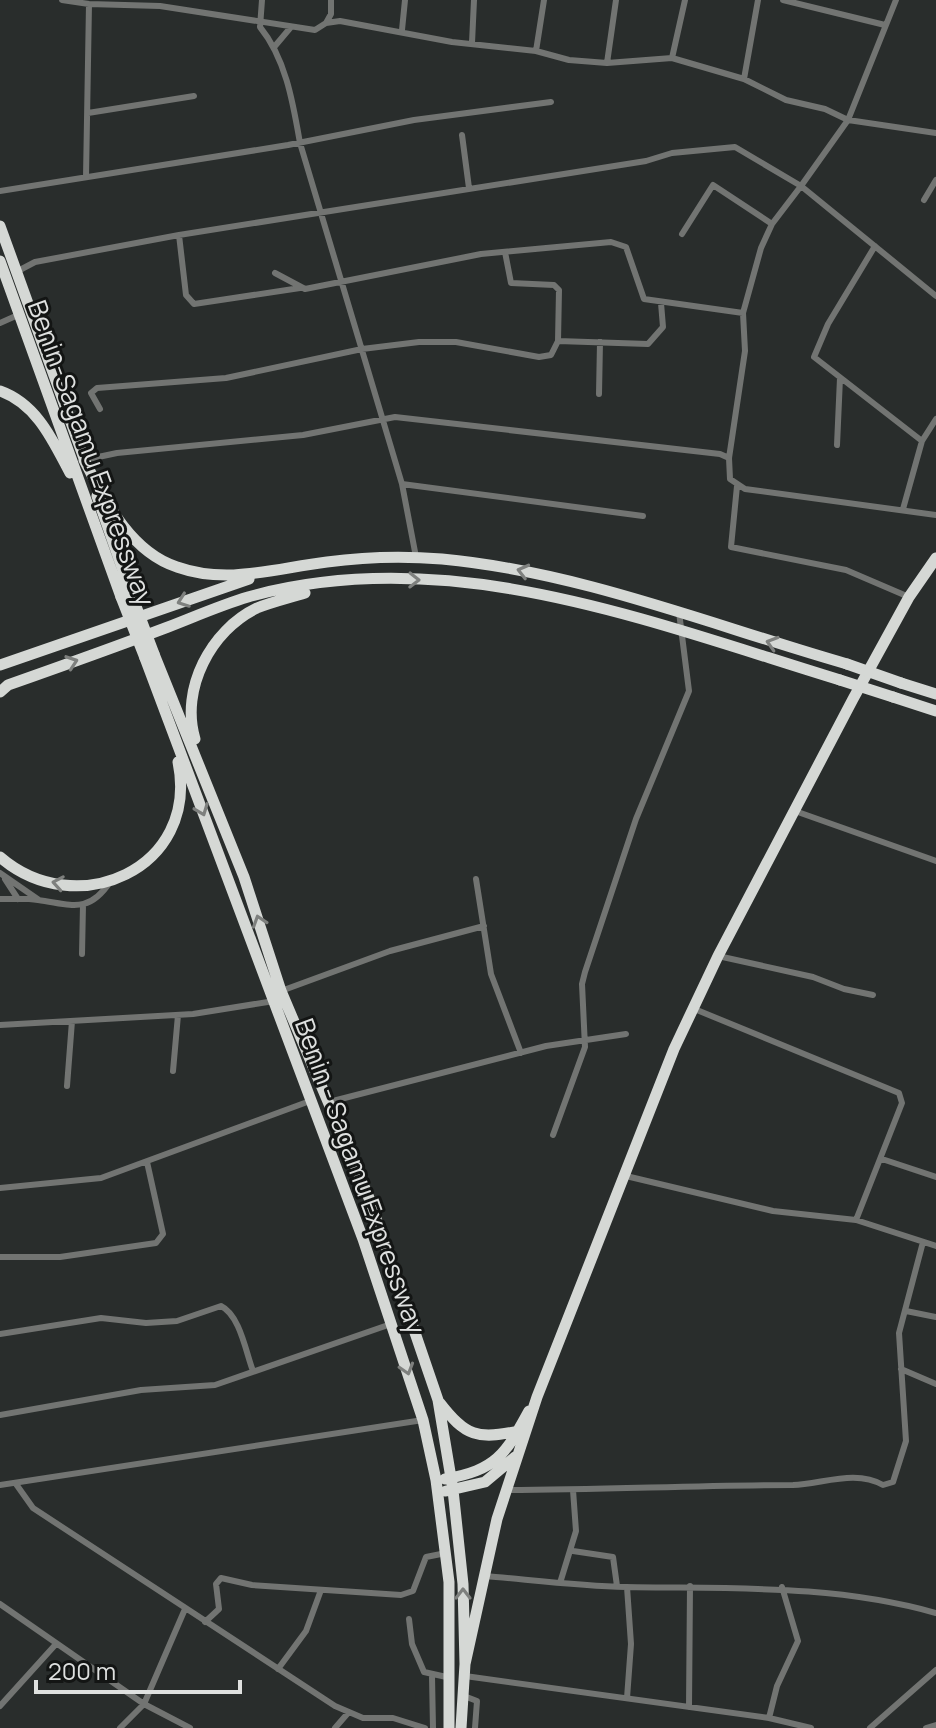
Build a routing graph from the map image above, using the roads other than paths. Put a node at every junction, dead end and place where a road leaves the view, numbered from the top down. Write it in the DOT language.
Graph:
graph roads {
  1 [pos="62,0"];
  2 [pos="184,0"];
  3 [pos="262,0"];
  4 [pos="331,0"];
  5 [pos="405,0"];
  6 [pos="474,0"];
  7 [pos="544,0"];
  8 [pos="616,0"];
  9 [pos="685,0"];
  10 [pos="758,0"];
  11 [pos="783,0"];
  12 [pos="896,0"];
  13 [pos="102,2"];
  14 [pos="89,4"];
  15 [pos="183,9"];
  16 [pos="260,19"];
  17 [pos="326,23"];
  18 [pos="885,25"];
  19 [pos="291,27"];
  20 [pos="402,30"];
  21 [pos="472,43"];
  22 [pos="275,46"];
  23 [pos="536,51"];
  24 [pos="672,58"];
  25 [pos="607,63"];
  26 [pos="744,79"];
  27 [pos="194,96"];
  28 [pos="551,102"];
  29 [pos="88,113"];
  30 [pos="848,120"];
  31 [pos="936,133"];
  32 [pos="462,135"];
  33 [pos="300,143"];
  34 [pos="86,177"];
  35 [pos="936,180"];
  36 [pos="801,186"];
  37 [pos="469,188"];
  38 [pos="0,191"];
  39 [pos="924,200"];
  40 [pos="323,212"];
  41 [pos="772,224"];
  42 [pos="0,226"];
  43 [pos="682,234"];
  44 [pos="179,235"];
  45 [pos="875,246"];
  46 [pos="505,252"];
  47 [pos="0,261"];
  48 [pos="16,272"];
  49 [pos="275,273"];
  50 [pos="343,280"];
  51 [pos="300,288"];
  52 [pos="936,296"];
  53 [pos="661,303"];
  54 [pos="743,313"];
  55 [pos="18,315"];
  56 [pos="0,323"];
  57 [pos="558,341"];
  58 [pos="600,342"];
  59 [pos="362,349"];
  60 [pos="840,378"];
  61 [pos="0,391"];
  62 [pos="599,394"];
  63 [pos="100,409"];
  64 [pos="936,419"];
  65 [pos="383,420"];
  66 [pos="922,441"];
  67 [pos="837,445"];
  68 [pos="729,458"];
  69 [pos="84,460"];
  70 [pos="402,484"];
  71 [pos="737,486"];
  72 [pos="903,509"];
  73 [pos="91,511"];
  74 [pos="936,515"];
  75 [pos="643,516"];
  76 [pos="416,557"];
  77 [pos="936,558"];
  78 [pos="284,568"];
  79 [pos="336,583"];
  80 [pos="126,595"];
  81 [pos="909,597"];
  82 [pos="679,612"];
  83 [pos="681,631"];
  84 [pos="149,656"];
  85 [pos="0,665"];
  86 [pos="0,692"];
  87 [pos="936,694"];
  88 [pos="936,711"];
  89 [pos="170,723"];
  90 [pos="210,792"];
  91 [pos="795,811"];
  92 [pos="0,857"];
  93 [pos="936,861"];
  94 [pos="2,874"];
  95 [pos="476,879"];
  96 [pos="111,880"];
  97 [pos="0,899"];
  98 [pos="18,899"];
  99 [pos="39,900"];
  100 [pos="83,905"];
  101 [pos="484,926"];
  102 [pos="82,954"];
  103 [pos="718,956"];
  104 [pos="873,995"];
  105 [pos="278,996"];
  106 [pos="692,1008"];
  107 [pos="178,1015"];
  108 [pos="72,1021"];
  109 [pos="0,1025"];
  110 [pos="626,1034"];
  111 [pos="585,1040"];
  112 [pos="521,1053"];
  113 [pos="173,1071"];
  114 [pos="67,1086"];
  115 [pos="312,1100"];
  116 [pos="329,1102"];
  117 [pos="553,1135"];
  118 [pos="882,1159"];
  119 [pos="147,1162"];
  120 [pos="626,1176"];
  121 [pos="936,1177"];
  122 [pos="0,1188"];
  123 [pos="856,1220"];
  124 [pos="923,1242"];
  125 [pos="936,1246"];
  126 [pos="0,1257"];
  127 [pos="906,1311"];
  128 [pos="936,1317"];
  129 [pos="391,1324"];
  130 [pos="0,1334"];
  131 [pos="901,1369"];
  132 [pos="253,1371"];
  133 [pos="936,1384"];
  134 [pos="537,1397"];
  135 [pos="438,1400"];
  136 [pos="0,1415"];
  137 [pos="423,1420"];
  138 [pos="518,1431"];
  139 [pos="520,1450"];
  140 [pos="16,1484"];
  141 [pos="452,1484"];
  142 [pos="0,1485"];
  143 [pos="437,1486"];
  144 [pos="506,1490"];
  145 [pos="573,1490"];
  146 [pos="573,1551"];
  147 [pos="446,1553"];
  148 [pos="485,1576"];
  149 [pos="560,1583"];
  150 [pos="617,1586"];
  151 [pos="690,1586"];
  152 [pos="627,1587"];
  153 [pos="782,1587"];
  154 [pos="321,1590"];
  155 [pos="0,1604"];
  156 [pos="185,1609"];
  157 [pos="936,1613"];
  158 [pos="409,1619"];
  159 [pos="205,1622"];
  160 [pos="56,1644"];
  161 [pos="278,1669"];
  162 [pos="465,1670"];
  163 [pos="936,1670"];
  164 [pos="432,1676"];
  165 [pos="451,1678"];
  166 [pos="464,1696"];
  167 [pos="627,1698"];
  168 [pos="144,1704"];
  169 [pos="0,1706"];
  170 [pos="689,1707"];
  171 [pos="348,1713"];
  172 [pos="769,1718"];
  173 [pos="936,1725"];
  174 [pos="120,1728"];
  175 [pos="190,1728"];
  176 [pos="335,1728"];
  177 [pos="425,1728"];
  178 [pos="433,1728"];
  179 [pos="449,1728"];
  180 [pos="461,1728"];
  181 [pos="475,1728"];
  182 [pos="811,1728"];
  183 [pos="870,1728"];
  184 [pos="926,1728"];
  1 -- 14 [label="street"];
  2 -- 15 [label="street"];
  3 -- 16 [label="street"];
  4 -- 17 [label="street"];
  5 -- 20 [label="street"];
  6 -- 21 [label="street"];
  7 -- 23 [label="street"];
  8 -- 25 [label="street"];
  9 -- 24 [label="street"];
  10 -- 26 [label="street"];
  11 -- 18 [label="street"];
  12 -- 18 [label="street"];
  13 -- 14 [label="street"];
  13 -- 15 [label="street"];
  14 -- 29 [label="street"];
  15 -- 16 [label="street"];
  16 -- 19 [label="street"];
  16 -- 22 [label="street"];
  17 -- 19 [label="street"];
  17 -- 20 [label="street"];
  18 -- 30 [label="street"];
  19 -- 22 [label="street"];
  20 -- 21 [label="street"];
  21 -- 23 [label="street"];
  22 -- 33 [label="street"];
  23 -- 25 [label="street"];
  24 -- 25 [label="street"];
  24 -- 26 [label="street"];
  26 -- 30 [label="street"];
  27 -- 29 [label="street"];
  28 -- 33 [label="street"];
  29 -- 34 [label="street"];
  30 -- 31 [label="street"];
  30 -- 36 [label="street"];
  32 -- 37 [label="street"];
  33 -- 34 [label="street"];
  33 -- 40 [label="street"];
  34 -- 38 [label="street"];
  35 -- 39 [label="street"];
  36 -- 37 [label="street"];
  36 -- 41 [label="street"];
  36 -- 45 [label="street"];
  37 -- 40 [label="street"];
  40 -- 44 [label="street"];
  40 -- 50 [label="street"];
  41 -- 43 [label="street"];
  41 -- 54 [label="street"];
  42 -- 48 [label="highway"];
  44 -- 48 [label="street"];
  44 -- 51 [label="street"];
  45 -- 52 [label="street"];
  45 -- 60 [label="street"];
  46 -- 50 [label="street"];
  46 -- 53 [label="street"];
  46 -- 57 [label="street"];
  47 -- 55 [label="highway, Benin-Sagamu Expressway"];
  48 -- 69 [label="highway"];
  49 -- 51 [label="street"];
  50 -- 51 [label="street"];
  50 -- 59 [label="street"];
  53 -- 54 [label="street"];
  53 -- 58 [label="street"];
  54 -- 68 [label="street"];
  55 -- 56 [label="street"];
  55 -- 73 [label="highway, Benin-Sagamu Expressway"];
  57 -- 58 [label="street"];
  57 -- 59 [label="street"];
  58 -- 62 [label="street"];
  59 -- 63 [label="street"];
  59 -- 65 [label="street"];
  60 -- 66 [label="street"];
  60 -- 67 [label="street"];
  61 -- 73 [label="highway"];
  64 -- 66 [label="street"];
  65 -- 68 [label="street"];
  65 -- 69 [label="street"];
  65 -- 70 [label="street"];
  66 -- 72 [label="street"];
  68 -- 71 [label="street"];
  69 -- 78 [label="highway"];
  69 -- 80 [label="highway"];
  70 -- 75 [label="street"];
  70 -- 76 [label="street"];
  71 -- 72 [label="street"];
  71 -- 81 [label="street"];
  72 -- 74 [label="street"];
  73 -- 80 [label="highway, Benin-Sagamu Expressway"];
  76 -- 78 [label="highway"];
  82 -- 76 [label="highway, one-way"];
  77 -- 81 [label="highway"];
  78 -- 85 [label="highway, one-way"];
  79 -- 83 [label="highway, one-way"];
  86 -- 79 [label="highway, one-way"];
  79 -- 90 [label="highway"];
  80 -- 84 [label="highway, bridge"];
  81 -- 91 [label="highway"];
  82 -- 83 [label="street"];
  87 -- 82 [label="highway, one-way, bridge"];
  83 -- 88 [label="highway, bridge"];
  83 -- 111 [label="street"];
  84 -- 89 [label="highway, Benin - Sagamu Expressway"];
  84 -- 90 [label="highway"];
  89 -- 96 [label="highway"];
  89 -- 105 [label="highway, Benin - Sagamu Expressway, one-way"];
  105 -- 90 [label="highway, one-way"];
  91 -- 93 [label="street"];
  91 -- 103 [label="highway"];
  96 -- 92 [label="highway, one-way"];
  94 -- 98 [label="street"];
  94 -- 99 [label="street"];
  95 -- 101 [label="street"];
  96 -- 100 [label="street"];
  97 -- 98 [label="street"];
  98 -- 99 [label="street"];
  99 -- 100 [label="street"];
  100 -- 102 [label="street"];
  101 -- 105 [label="street"];
  101 -- 112 [label="street"];
  103 -- 104 [label="street"];
  103 -- 106 [label="highway"];
  105 -- 107 [label="street"];
  105 -- 115 [label="highway, Benin - Sagamu Expressway"];
  105 -- 116 [label="highway"];
  106 -- 118 [label="street"];
  106 -- 120 [label="highway"];
  107 -- 108 [label="street"];
  107 -- 113 [label="street"];
  108 -- 109 [label="street"];
  108 -- 114 [label="street"];
  110 -- 111 [label="street"];
  111 -- 112 [label="street"];
  111 -- 117 [label="street"];
  112 -- 116 [label="street"];
  115 -- 119 [label="street"];
  115 -- 129 [label="highway, Benin - Sagamu Expressway"];
  116 -- 135 [label="highway"];
  118 -- 121 [label="street"];
  118 -- 123 [label="street"];
  119 -- 122 [label="street"];
  119 -- 126 [label="street"];
  120 -- 123 [label="street"];
  120 -- 134 [label="highway"];
  123 -- 124 [label="street"];
  124 -- 125 [label="street"];
  124 -- 127 [label="street"];
  127 -- 128 [label="street"];
  127 -- 131 [label="street"];
  129 -- 132 [label="street"];
  129 -- 137 [label="highway, Benin - Sagamu Expressway, one-way"];
  130 -- 132 [label="street"];
  131 -- 133 [label="street"];
  131 -- 145 [label="street"];
  132 -- 136 [label="street"];
  134 -- 138 [label="highway"];
  134 -- 139 [label="highway"];
  135 -- 138 [label="highway"];
  135 -- 141 [label="highway"];
  137 -- 140 [label="street"];
  137 -- 143 [label="highway, Benin - Sagamu Expressway"];
  138 -- 141 [label="highway"];
  139 -- 141 [label="highway"];
  139 -- 144 [label="highway"];
  140 -- 142 [label="street"];
  140 -- 156 [label="street"];
  141 -- 143 [label="highway"];
  162 -- 141 [label="highway, one-way"];
  143 -- 147 [label="highway, Benin - Sagamu Expressway"];
  144 -- 145 [label="street"];
  144 -- 148 [label="highway"];
  145 -- 146 [label="street"];
  146 -- 149 [label="street"];
  146 -- 150 [label="street"];
  147 -- 154 [label="street"];
  147 -- 165 [label="highway, Benin - Sagamu Expressway"];
  148 -- 149 [label="street"];
  148 -- 162 [label="highway"];
  149 -- 150 [label="street"];
  150 -- 152 [label="street"];
  151 -- 152 [label="street"];
  151 -- 153 [label="street"];
  151 -- 170 [label="street"];
  152 -- 167 [label="street"];
  153 -- 157 [label="street"];
  153 -- 172 [label="street"];
  154 -- 159 [label="street"];
  154 -- 161 [label="street"];
  155 -- 160 [label="street"];
  156 -- 159 [label="street"];
  156 -- 168 [label="street"];
  158 -- 164 [label="street"];
  159 -- 161 [label="street"];
  160 -- 168 [label="street"];
  160 -- 169 [label="street"];
  161 -- 171 [label="street"];
  162 -- 166 [label="highway"];
  162 -- 167 [label="street"];
  163 -- 183 [label="street"];
  164 -- 165 [label="street"];
  164 -- 178 [label="street"];
  165 -- 179 [label="highway, Benin - Sagamu Expressway"];
  166 -- 180 [label="highway"];
  166 -- 181 [label="street"];
  167 -- 170 [label="street"];
  168 -- 174 [label="street"];
  168 -- 175 [label="street"];
  170 -- 172 [label="street"];
  171 -- 176 [label="street"];
  171 -- 177 [label="street"];
  172 -- 182 [label="street"];
  173 -- 184 [label="street"];
}
